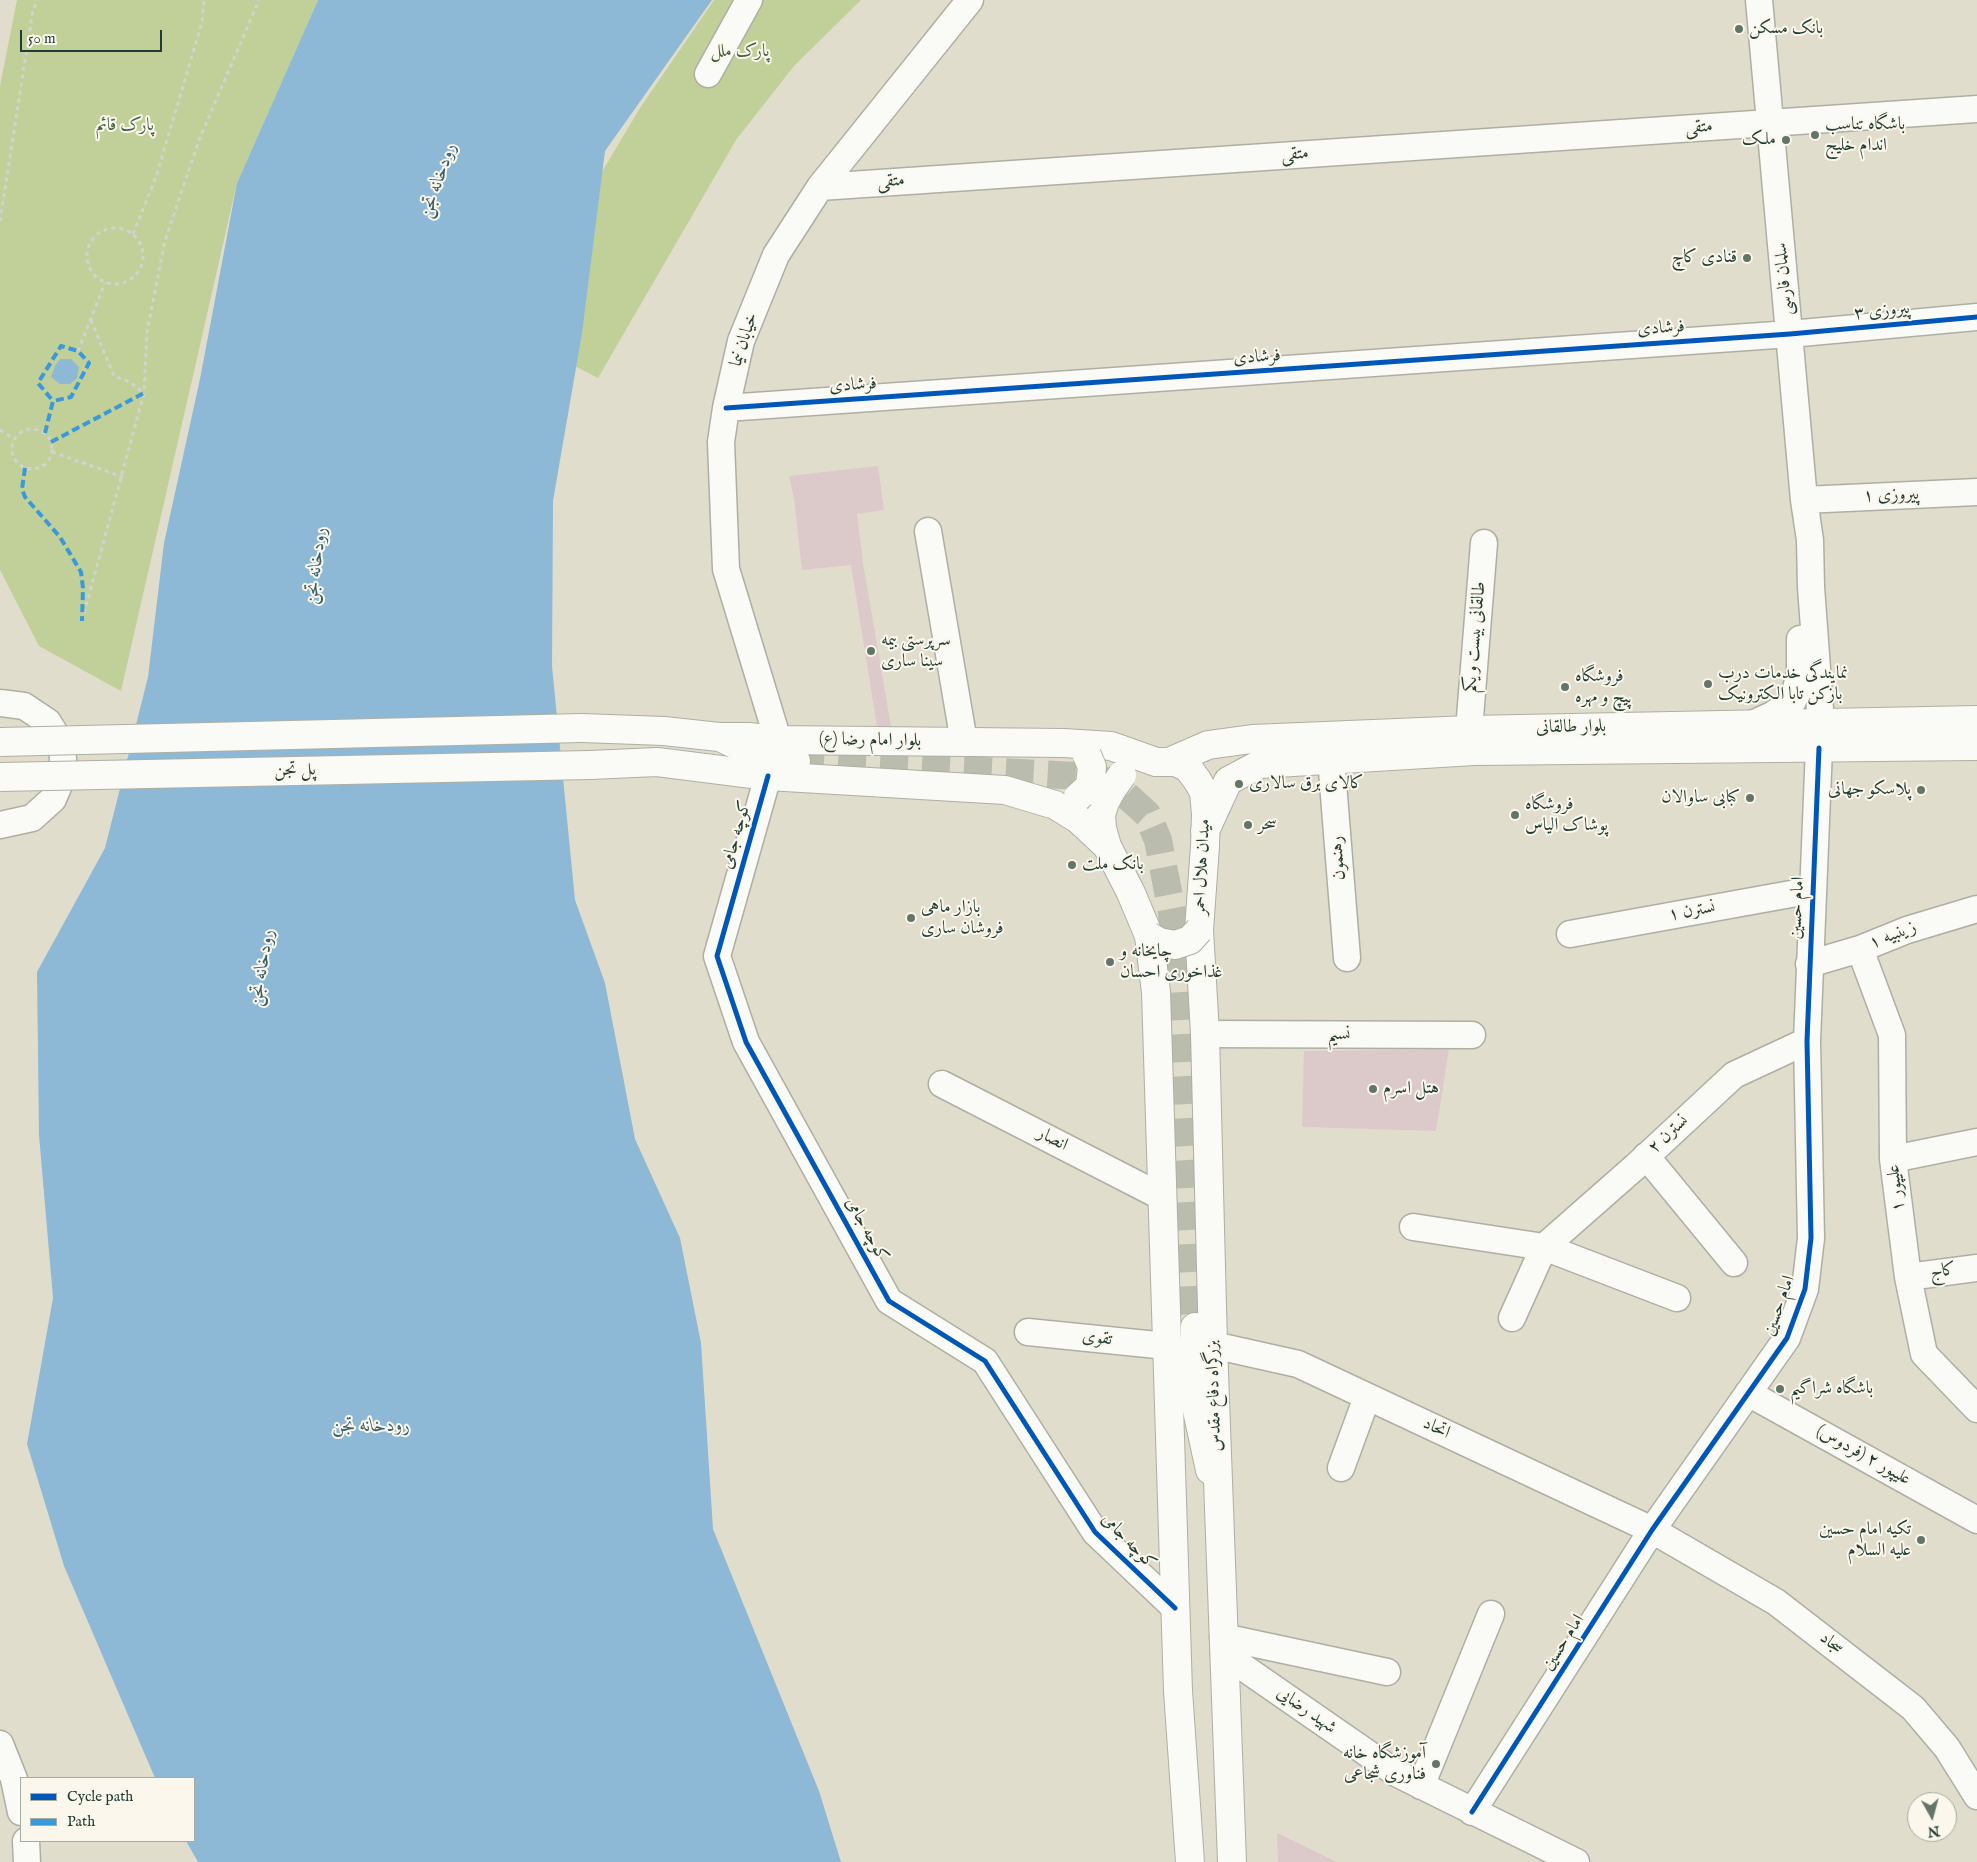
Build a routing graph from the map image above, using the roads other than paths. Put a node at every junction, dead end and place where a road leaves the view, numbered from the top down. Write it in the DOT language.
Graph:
graph roads {
  1 [pos="749,0"];
  2 [pos="970,0"];
  3 [pos="1759,0"];
  4 [pos="708,74"];
  5 [pos="1968,109"];
  6 [pos="1771,123"];
  7 [pos="820,186"];
  8 [pos="1977,317"];
  9 [pos="1790,334"];
  10 [pos="726,408"];
  11 [pos="1977,492"];
  12 [pos="1804,500"];
  13 [pos="928,531"];
  14 [pos="1484,543"];
  15 [pos="1812,587"];
  16 [pos="0,704"];
  17 [pos="1977,720"];
  18 [pos="1752,724"];
  19 [pos="582,728"];
  20 [pos="1468,730"];
  21 [pos="720,737"];
  22 [pos="1814,739"];
  23 [pos="778,740"];
  24 [pos="0,742"];
  25 [pos="964,742"];
  26 [pos="1062,743"];
  27 [pos="1977,746"];
  28 [pos="1331,758"];
  29 [pos="796,761"];
  30 [pos="1163,762"];
  31 [pos="768,776"];
  32 [pos="0,777"];
  33 [pos="1049,803"];
  34 [pos="0,826"];
  35 [pos="1205,831"];
  36 [pos="1108,846"];
  37 [pos="1813,890"];
  38 [pos="1977,908"];
  39 [pos="1199,930"];
  40 [pos="1570,934"];
  41 [pos="1860,949"];
  42 [pos="1155,958"];
  43 [pos="1347,958"];
  44 [pos="1809,964"];
  45 [pos="1195,965"];
  46 [pos="1206,1034"];
  47 [pos="1472,1035"];
  48 [pos="1807,1040"];
  49 [pos="942,1084"];
  50 [pos="1977,1142"];
  51 [pos="1646,1156"];
  52 [pos="1893,1159"];
  53 [pos="1162,1197"];
  54 [pos="1413,1227"];
  55 [pos="1544,1247"];
  56 [pos="1734,1263"];
  57 [pos="1977,1268"];
  58 [pos="1908,1277"];
  59 [pos="1677,1298"];
  60 [pos="1512,1318"];
  61 [pos="1028,1332"];
  62 [pos="1204,1336"];
  63 [pos="1167,1346"];
  64 [pos="1748,1393"];
  65 [pos="1367,1397"];
  66 [pos="1977,1409"];
  67 [pos="1341,1468"];
  68 [pos="1977,1520"];
  69 [pos="1652,1530"];
  70 [pos="1175,1608"];
  71 [pos="1491,1614"];
  72 [pos="1224,1645"];
  73 [pos="1387,1672"];
  74 [pos="0,1744"];
  75 [pos="1421,1786"];
  76 [pos="1977,1796"];
  77 [pos="20,1807"];
  78 [pos="1472,1812"];
  79 [pos="26,1842"];
  80 [pos="27,1862"];
  81 [pos="1190,1862"];
  82 [pos="1232,1862"];
  83 [pos="1576,1862"];
  1 -- 4 [label="street"];
  2 -- 7 [label="street, خیابان نیما"];
  3 -- 6 [label="street, سلمان فارسی"];
  5 -- 6 [label="street, متقی"];
  6 -- 7 [label="street, متقی"];
  6 -- 9 [label="street, سلمان فارسی"];
  7 -- 10 [label="street, خیابان نیما"];
  8 -- 9 [label="street, پیروزی ٣"];
  9 -- 10 [label="street, فرشادی"];
  9 -- 12 [label="street, سلمان فارسی"];
  10 -- 23 [label="street, خیابان نیما"];
  11 -- 12 [label="street, پیروزی ١"];
  12 -- 15 [label="street, سلمان فارسی"];
  13 -- 25 [label="street"];
  14 -- 20 [label="street, طالقانی بیست و یکم"];
  15 -- 18 [label="street"];
  15 -- 22 [label="street, سلمان فارسی"];
  16 -- 34 [label="street"];
  17 -- 22 [label="main road, بلوار طالقانی"];
  18 -- 20 [label="main road, بلوار طالقانی"];
  18 -- 22 [label="main road, بلوار طالقانی"];
  19 -- 21 [label="main road, بلوار امام رضا (ع)"];
  19 -- 24 [label="main road, پل تجن, bridge"];
  20 -- 30 [label="main road, بلوار طالقانی"];
  21 -- 23 [label="main road, بلوار امام رضا (ع)"];
  21 -- 29 [label="main road"];
  22 -- 27 [label="main road, بلوار طالقانی"];
  22 -- 28 [label="main road, بلوار طالقانی"];
  22 -- 37 [label="street, امام حسین"];
  23 -- 25 [label="main road, بلوار امام رضا (ع)"];
  25 -- 26 [label="main road, بلوار امام رضا (ع)"];
  26 -- 30 [label="main road, بلوار امام رضا (ع)"];
  26 -- 33 [label="main road, bridge"];
  28 -- 35 [label="main road, بلوار طالقانی"];
  28 -- 43 [label="street, رهنمون"];
  30 -- 35 [label="main road, میدان هلال احمر"];
  30 -- 36 [label="main road, bridge"];
  31 -- 32 [label="main road, پل تجن, bridge"];
  31 -- 33 [label="main road"];
  31 -- 70 [label="street, کوچه جامی"];
  33 -- 36 [label="main road"];
  35 -- 39 [label="main road, میدان هلال احمر"];
  36 -- 42 [label="main road"];
  37 -- 40 [label="street, نسترن ۱"];
  37 -- 44 [label="street, امام حسین"];
  38 -- 41 [label="street, زینبیه ۱"];
  39 -- 42 [label="main road, میدان هلال احمر, bridge"];
  39 -- 45 [label="main road, بزرگراه دفاع مقدس"];
  41 -- 44 [label="street, زینبیه ۱"];
  41 -- 52 [label="street, علیپور ۱"];
  42 -- 45 [label="main road"];
  42 -- 53 [label="main road"];
  44 -- 48 [label="street, امام حسین"];
  45 -- 46 [label="main road, بزرگراه دفاع مقدس"];
  46 -- 47 [label="street, نسیم"];
  46 -- 62 [label="main road, بزرگراه دفاع مقدس"];
  48 -- 51 [label="street, نسترن ۲"];
  48 -- 64 [label="street, امام حسین"];
  49 -- 53 [label="street, انصار"];
  50 -- 52 [label="street"];
  51 -- 55 [label="street, نسترن ۲"];
  51 -- 56 [label="street"];
  52 -- 58 [label="street, علیپور ۱"];
  53 -- 63 [label="main road"];
  54 -- 55 [label="street"];
  55 -- 59 [label="street"];
  55 -- 60 [label="street"];
  57 -- 58 [label="street, کاج"];
  58 -- 66 [label="street, علیپور ۱"];
  61 -- 63 [label="street, تقوی"];
  62 -- 65 [label="street, اتحاد"];
  62 -- 72 [label="main road, بزرگراه دفاع مقدس"];
  63 -- 70 [label="main road"];
  64 -- 68 [label="street, علیپور ۲ (فردوس)"];
  64 -- 69 [label="street, امام حسین"];
  65 -- 67 [label="street"];
  65 -- 69 [label="street, اتحاد"];
  69 -- 76 [label="street, سجاد"];
  69 -- 78 [label="street, امام حسین"];
  70 -- 81 [label="main road"];
  71 -- 75 [label="street"];
  72 -- 73 [label="street"];
  72 -- 75 [label="street, شهید رضایی"];
  72 -- 82 [label="main road, بزرگراه دفاع مقدس"];
  74 -- 77 [label="street"];
  75 -- 78 [label="street, شهید رضایی"];
  78 -- 83 [label="street, شهید رضایی"];
  79 -- 80 [label="street"];
}
